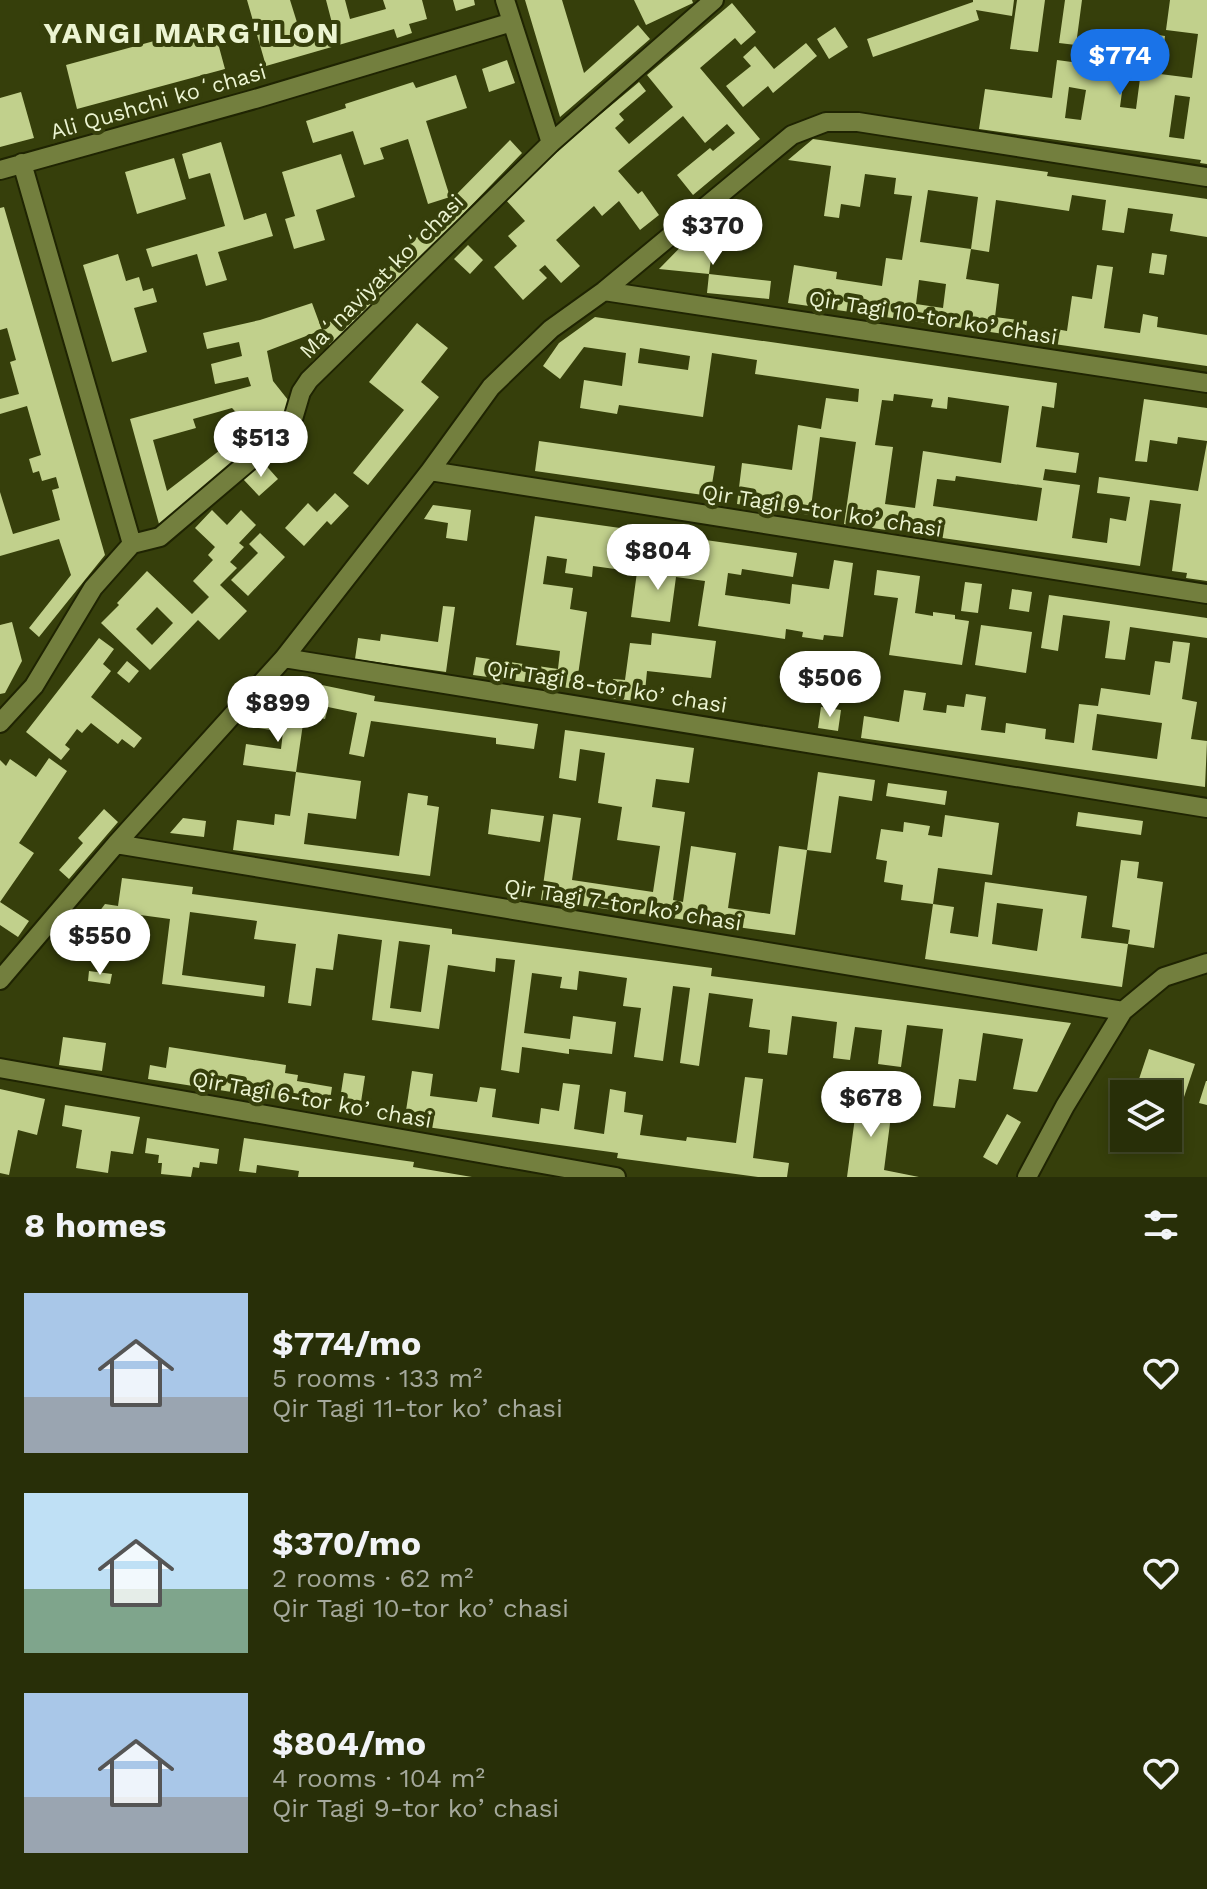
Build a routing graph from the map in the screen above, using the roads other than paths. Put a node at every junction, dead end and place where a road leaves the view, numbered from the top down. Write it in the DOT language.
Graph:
graph roads {
  1 [pos="505,0"];
  2 [pos="714,0"];
  3 [pos="512,22"];
  4 [pos="551,143"];
  5 [pos="22,163"];
  6 [pos="0,170"];
  7 [pos="1207,177"];
  8 [pos="604,291"];
  9 [pos="1207,383"];
  10 [pos="430,471"];
  11 [pos="132,544"];
  12 [pos="1207,594"];
  13 [pos="284,658"];
  14 [pos="0,723"];
  15 [pos="1207,808"];
  16 [pos="116,844"];
  17 [pos="1207,963"];
  18 [pos="0,980"];
  19 [pos="1123,1011"];
  20 [pos="0,1068"];
  21 [pos="616,1177"];
  22 [pos="1027,1177"];
  1 -- 3 [label="street"];
  2 -- 4 [label="street, Maʻnaviyat koʻchasi"];
  3 -- 4 [label="street"];
  3 -- 5 [label="street, Ali Qushchi koʻchasi"];
  4 -- 11 [label="street, Maʻnaviyat koʻchasi"];
  5 -- 6 [label="street, Ali Qushchi koʻchasi"];
  5 -- 11 [label="street"];
  7 -- 8 [label="street"];
  8 -- 9 [label="street, Qir Tagi 10-tor koʼchasi"];
  8 -- 10 [label="street"];
  10 -- 12 [label="street, Qir Tagi 9-tor koʼchasi"];
  10 -- 13 [label="street"];
  11 -- 14 [label="street, Maʻnaviyat koʻchasi"];
  13 -- 15 [label="street, Qir Tagi 8-tor koʼchasi"];
  13 -- 16 [label="street"];
  16 -- 18 [label="street"];
  16 -- 19 [label="street, Qir Tagi 7-tor koʼchasi"];
  17 -- 19 [label="street"];
  19 -- 22 [label="street"];
  20 -- 21 [label="street, Qir Tagi 6-tor koʼchasi"];
}
